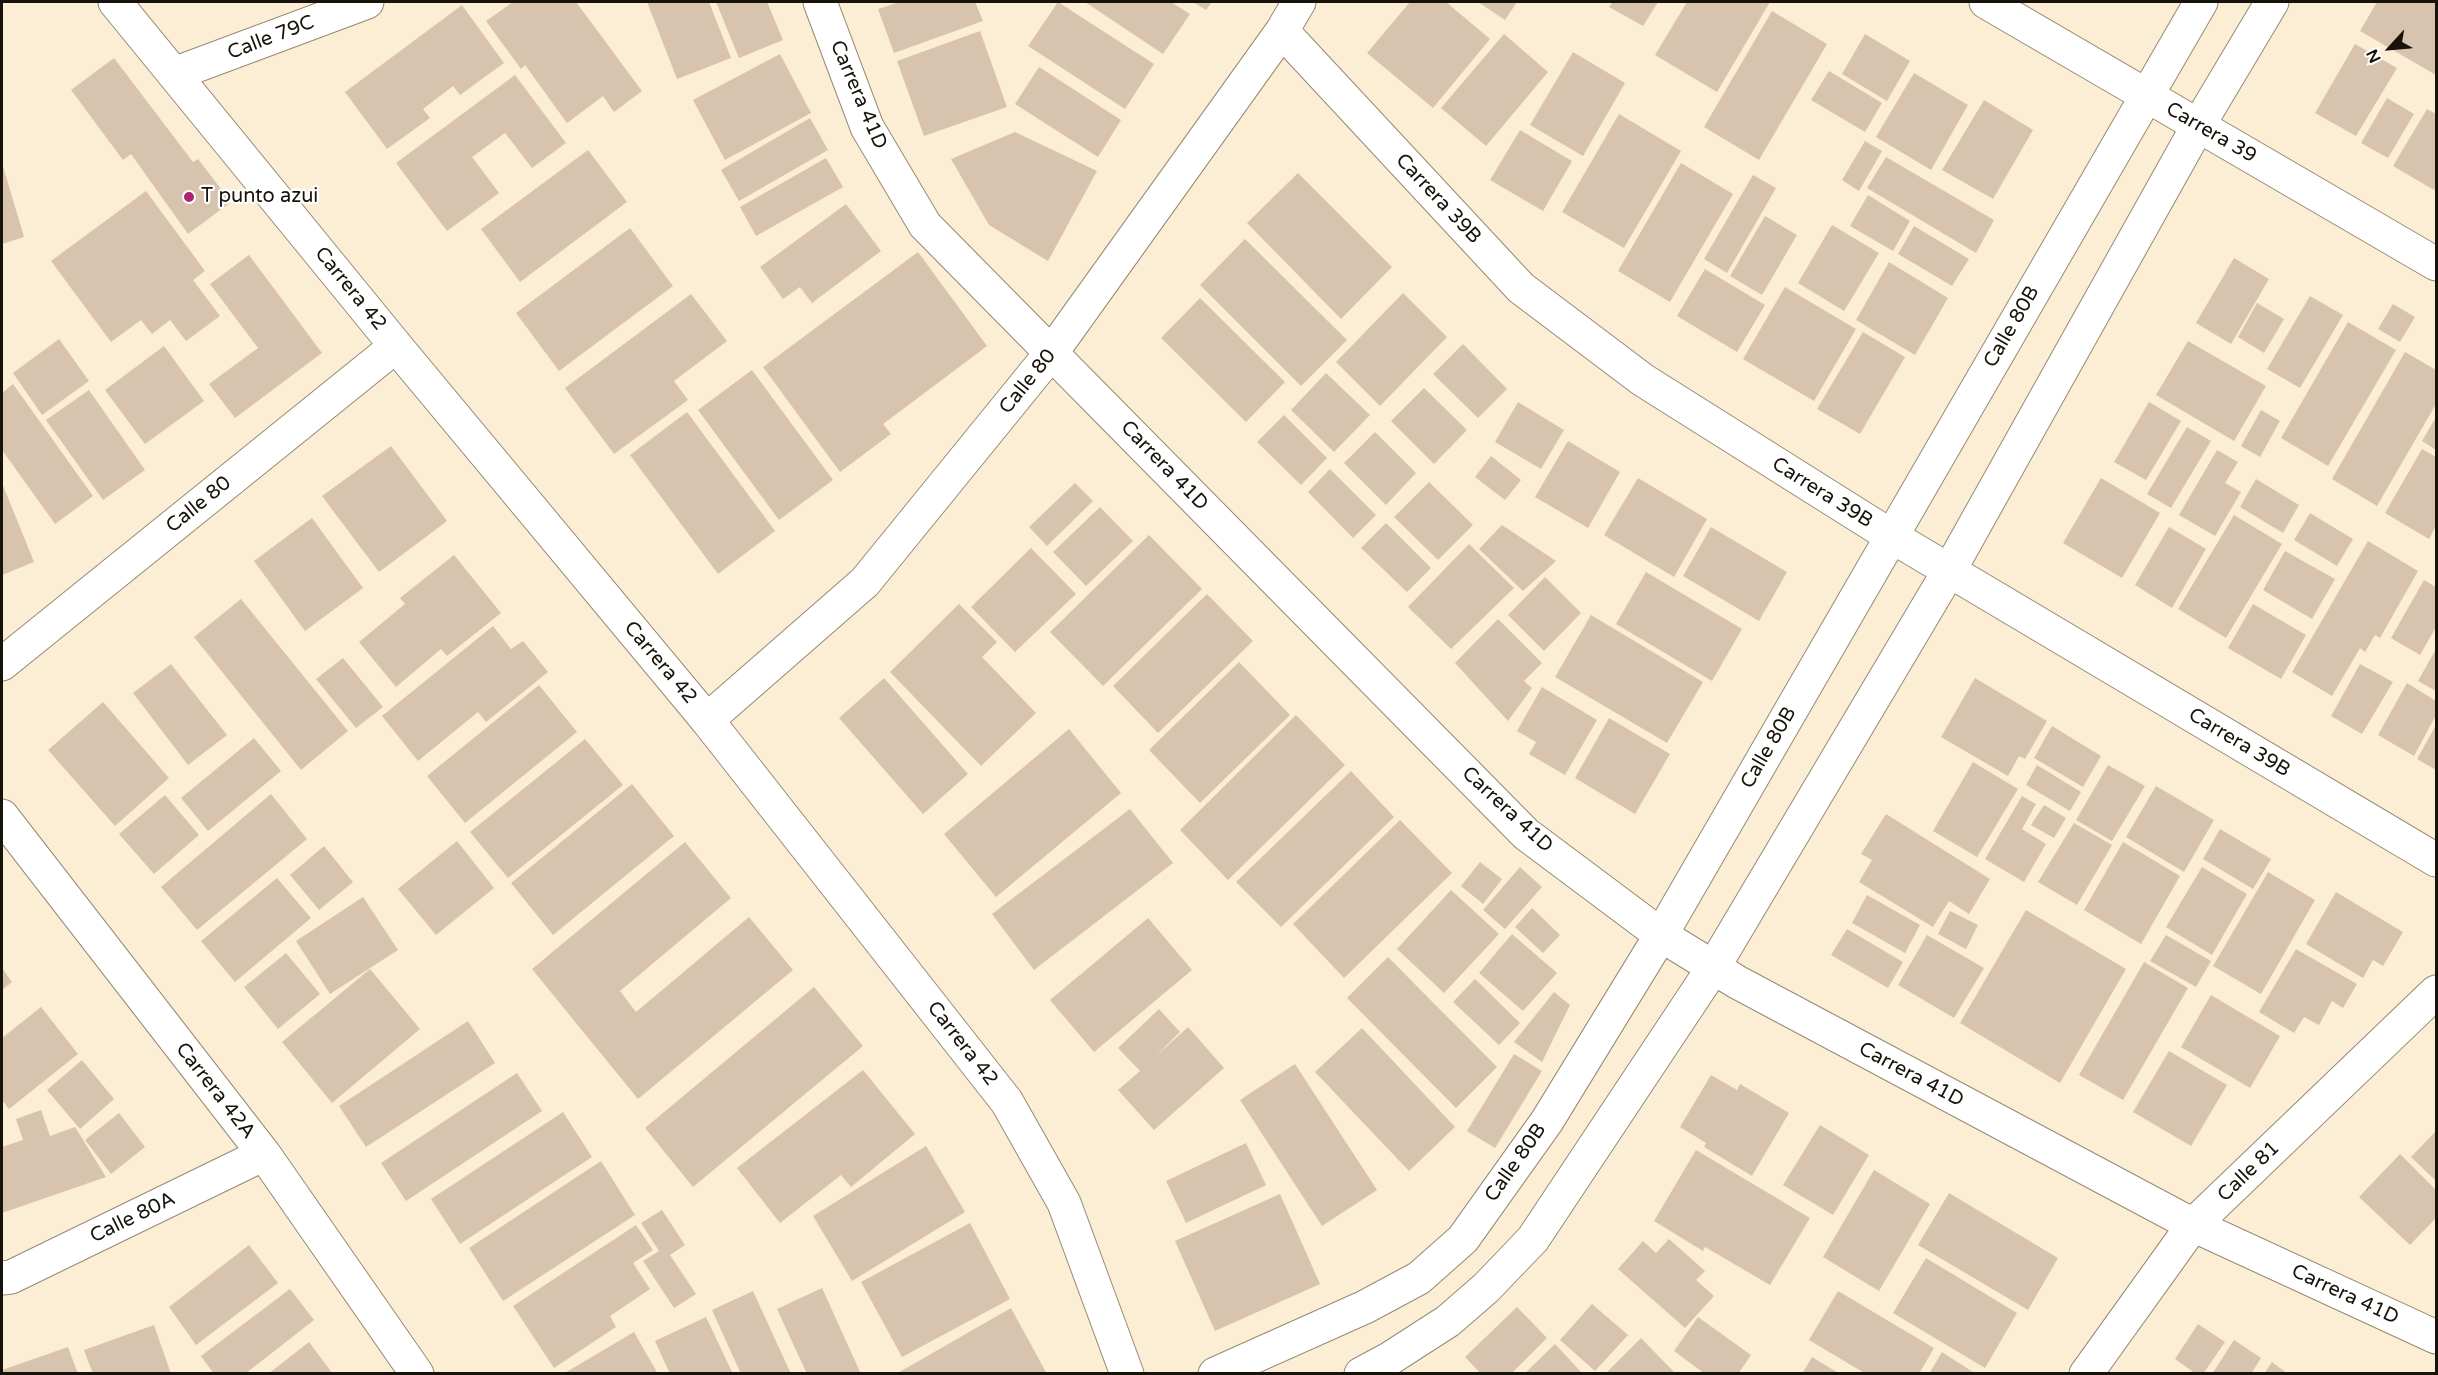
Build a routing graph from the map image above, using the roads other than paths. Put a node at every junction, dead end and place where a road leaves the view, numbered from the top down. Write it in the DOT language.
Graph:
graph roads {
  1 [pos="115,2"];
  2 [pos="367,2"];
  3 [pos="820,2"];
  4 [pos="1299,2"];
  5 [pos="1986,2"];
  6 [pos="2202,2"];
  7 [pos="2272,2"];
  8 [pos="1282,31"];
  9 [pos="174,74"];
  10 [pos="2146,95"];
  11 [pos="2198,126"];
  12 [pos="2436,264"];
  13 [pos="396,346"];
  14 [pos="1052,352"];
  15 [pos="1891,536"];
  16 [pos="1949,571"];
  17 [pos="2,664"];
  18 [pos="707,720"];
  19 [pos="2,816"];
  20 [pos="2436,860"];
  21 [pos="1661,935"];
  22 [pos="1713,968"];
  23 [pos="2436,992"];
  24 [pos="264,1154"];
  25 [pos="2193,1225"];
  26 [pos="2,1278"];
  27 [pos="2436,1337"];
  28 [pos="417,1374"];
  29 [pos="1127,1374"];
  30 [pos="1215,1374"];
  31 [pos="1361,1374"];
  32 [pos="2085,1374"];
  1 -- 9 [label="street, Carrera 42"];
  2 -- 9 [label="street, Calle 79C"];
  3 -- 14 [label="street, Carrera 41D"];
  4 -- 8 [label="street, Calle 80"];
  5 -- 10 [label="street, Carrera 39"];
  6 -- 10 [label="street, Calle 80B"];
  7 -- 11 [label="street"];
  8 -- 14 [label="street, Calle 80"];
  8 -- 15 [label="street, Carrera 39B"];
  9 -- 13 [label="street, Carrera 42"];
  10 -- 11 [label="street, Carrera 39"];
  10 -- 15 [label="street, Calle 80B"];
  11 -- 12 [label="street, Carrera 39"];
  11 -- 16 [label="street"];
  13 -- 17 [label="street, Calle 80"];
  13 -- 18 [label="street, Carrera 42"];
  14 -- 18 [label="street, Calle 80"];
  14 -- 21 [label="street, Carrera 41D"];
  15 -- 16 [label="street, Carrera 39B"];
  15 -- 21 [label="street, Calle 80B"];
  16 -- 20 [label="street, Carrera 39B"];
  16 -- 22 [label="street"];
  18 -- 29 [label="street, Carrera 42"];
  19 -- 24 [label="street, Carrera 42A"];
  21 -- 22 [label="street, Carrera 41D"];
  21 -- 30 [label="street, Calle 80B"];
  22 -- 25 [label="street, Carrera 41D"];
  22 -- 31 [label="street"];
  23 -- 25 [label="street, Calle 81"];
  24 -- 26 [label="street, Calle 80A"];
  24 -- 28 [label="street, Carrera 42A"];
  25 -- 27 [label="street, Carrera 41D"];
  25 -- 32 [label="street, Calle 81"];
}
